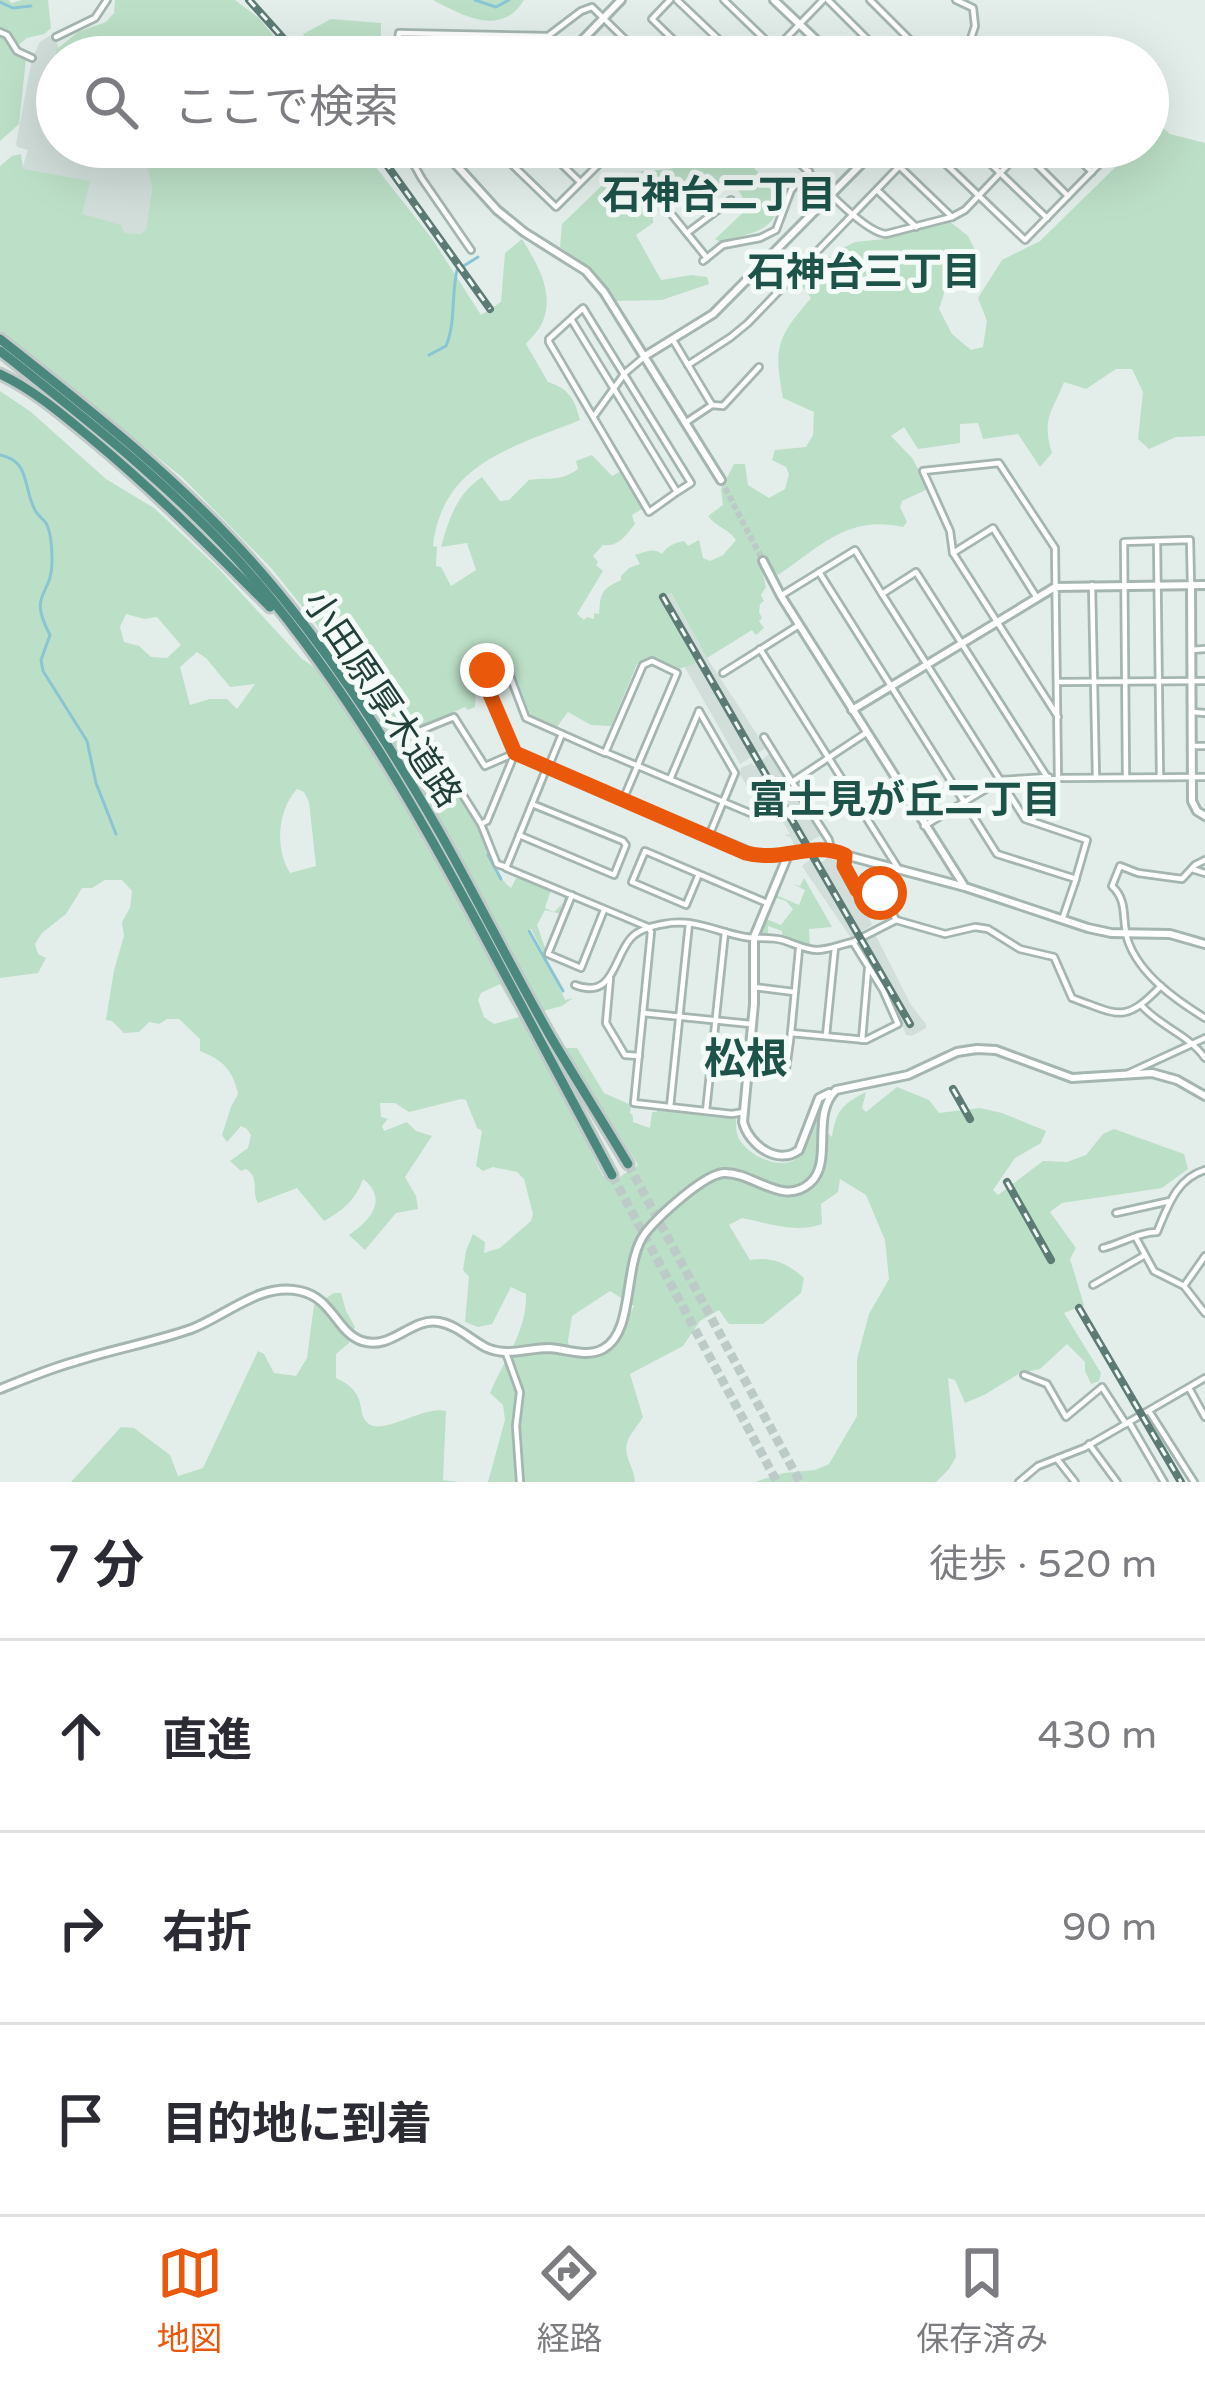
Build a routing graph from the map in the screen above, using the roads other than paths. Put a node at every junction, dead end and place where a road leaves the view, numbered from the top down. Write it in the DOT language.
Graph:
graph roads {
  1 [pos="106,0"];
  2 [pos="621,0"];
  3 [pos="673,0"];
  4 [pos="724,0"];
  5 [pos="774,0"];
  6 [pos="826,0"];
  7 [pos="870,0"];
  8 [pos="956,0"];
  9 [pos="603,18"];
  10 [pos="800,24"];
  11 [pos="0,32"];
  12 [pos="60,36"];
  13 [pos="398,36"];
  14 [pos="512,36"];
  15 [pos="549,36"];
  16 [pos="586,36"];
  17 [pos="621,36"];
  18 [pos="669,36"];
  19 [pos="713,36"];
  20 [pos="761,36"];
  21 [pos="789,36"];
  22 [pos="812,36"];
  23 [pos="863,36"];
  24 [pos="906,36"];
  25 [pos="971,36"];
  26 [pos="32,58"];
  27 [pos="417,168"];
  28 [pos="459,168"];
  29 [pos="516,168"];
  30 [pos="566,168"];
  31 [pos="595,168"];
  32 [pos="806,168"];
  33 [pos="857,168"];
  34 [pos="899,168"];
  35 [pos="901,168"];
  36 [pos="950,168"];
  37 [pos="996,168"];
  38 [pos="1005,168"];
  39 [pos="1041,168"];
  40 [pos="1088,168"];
  41 [pos="1096,168"];
  42 [pos="809,171"];
  43 [pos="1092,172"];
  44 [pos="1001,173"];
  45 [pos="581,182"];
  46 [pos="877,190"];
  47 [pos="832,193"];
  48 [pos="979,196"];
  49 [pos="1068,196"];
  50 [pos="731,200"];
  51 [pos="673,216"];
  52 [pos="853,216"];
  53 [pos="952,217"];
  54 [pos="1047,218"];
  55 [pos="916,227"];
  56 [pos="687,233"];
  57 [pos="471,250"];
  58 [pos="571,319"];
  59 [pos="0,339"];
  60 [pos="673,339"];
  61 [pos="0,351"];
  62 [pos="644,357"];
  63 [pos="688,364"];
  64 [pos="759,367"];
  65 [pos="0,371"];
  66 [pos="625,373"];
  67 [pos="615,388"];
  68 [pos="712,405"];
  69 [pos="594,417"];
  70 [pos="685,423"];
  71 [pos="721,480"];
  72 [pos="677,492"];
  73 [pos="1157,541"];
  74 [pos="953,553"];
  75 [pos="763,561"];
  76 [pos="820,572"];
  77 [pos="1092,585"];
  78 [pos="1125,585"];
  79 [pos="1158,585"];
  80 [pos="1191,585"];
  81 [pos="1205,585"];
  82 [pos="1055,587"];
  83 [pos="882,594"];
  84 [pos="781,596"];
  85 [pos="1037,598"];
  86 [pos="1191,616"];
  87 [pos="1205,616"];
  88 [pos="998,622"];
  89 [pos="799,625"];
  90 [pos="962,643"];
  91 [pos="308,644"];
  92 [pos="760,650"];
  93 [pos="1191,650"];
  94 [pos="1205,650"];
  95 [pos="927,664"];
  96 [pos="723,673"];
  97 [pos="1159,681"];
  98 [pos="1191,681"];
  99 [pos="1205,681"];
  100 [pos="1058,682"];
  101 [pos="1094,682"];
  102 [pos="1126,682"];
  103 [pos="890,687"];
  104 [pos="852,710"];
  105 [pos="1192,712"];
  106 [pos="1205,713"];
  107 [pos="1058,717"];
  108 [pos="866,733"];
  109 [pos="562,734"];
  110 [pos="764,737"];
  111 [pos="1192,746"];
  112 [pos="1205,746"];
  113 [pos="515,753"];
  114 [pos="605,753"];
  115 [pos="828,758"];
  116 [pos="638,766"];
  117 [pos="546,767"];
  118 [pos="1126,776"];
  119 [pos="1160,776"];
  120 [pos="1192,776"];
  121 [pos="1047,777"];
  122 [pos="1096,777"];
  123 [pos="1205,777"];
  124 [pos="1058,778"];
  125 [pos="670,779"];
  126 [pos="1001,780"];
  127 [pos="792,782"];
  128 [pos="623,800"];
  129 [pos="724,802"];
  130 [pos="964,802"];
  131 [pos="532,804"];
  132 [pos="757,816"];
  133 [pos="1205,816"];
  134 [pos="481,824"];
  135 [pos="924,826"];
  136 [pos="519,835"];
  137 [pos="709,836"];
  138 [pos="831,849"];
  139 [pos="788,855"];
  140 [pos="845,855"];
  141 [pos="1205,860"];
  142 [pos="506,868"];
  143 [pos="1192,869"];
  144 [pos="899,870"];
  145 [pos="1205,873"];
  146 [pos="699,874"];
  147 [pos="1076,879"];
  148 [pos="965,887"];
  149 [pos="572,895"];
  150 [pos="768,903"];
  151 [pos="605,908"];
  152 [pos="1062,919"];
  153 [pos="896,920"];
  154 [pos="689,922"];
  155 [pos="648,927"];
  156 [pos="725,931"];
  157 [pos="1126,933"];
  158 [pos="754,937"];
  159 [pos="853,942"];
  160 [pos="1205,944"];
  161 [pos="799,946"];
  162 [pos="835,947"];
  163 [pos="868,969"];
  164 [pos="610,979"];
  165 [pos="575,985"];
  166 [pos="1161,986"];
  167 [pos="754,987"];
  168 [pos="794,992"];
  169 [pos="1142,1006"];
  170 [pos="644,1013"];
  171 [pos="679,1016"];
  172 [pos="1205,1018"];
  173 [pos="716,1020"];
  174 [pos="752,1024"];
  175 [pos="791,1033"];
  176 [pos="826,1036"];
  177 [pos="1205,1038"];
  178 [pos="862,1040"];
  179 [pos="1195,1044"];
  180 [pos="639,1056"];
  181 [pos="1205,1058"];
  182 [pos="747,1068"];
  183 [pos="1129,1073"];
  184 [pos="832,1093"];
  185 [pos="1205,1096"];
  186 [pos="670,1107"];
  187 [pos="706,1111"];
  188 [pos="744,1112"];
  189 [pos="628,1164"];
  190 [pos="1205,1170"];
  191 [pos="612,1175"];
  192 [pos="1170,1201"];
  193 [pos="1117,1213"];
  194 [pos="1136,1238"];
  195 [pos="1103,1248"];
  196 [pos="1145,1255"];
  197 [pos="1205,1256"];
  198 [pos="1093,1286"];
  199 [pos="1184,1286"];
  200 [pos="1205,1313"];
  201 [pos="506,1353"];
  202 [pos="1024,1375"];
  203 [pos="1205,1378"];
  204 [pos="1189,1388"];
  205 [pos="0,1389"];
  206 [pos="1149,1412"];
  207 [pos="1205,1417"];
  208 [pos="1128,1423"];
  209 [pos="1089,1444"];
  210 [pos="1057,1459"];
  211 [pos="1022,1481"];
  212 [pos="520,1482"];
  213 [pos="1075,1482"];
  214 [pos="1117,1482"];
  215 [pos="1164,1482"];
  216 [pos="1194,1482"];
  1 -- 12 [label="street"];
  2 -- 9 [label="street"];
  3 -- 18 [label="street"];
  3 -- 19 [label="street"];
  4 -- 20 [label="street"];
  5 -- 10 [label="street"];
  6 -- 10 [label="street"];
  6 -- 23 [label="street"];
  7 -- 24 [label="street"];
  8 -- 25 [label="street"];
  9 -- 15 [label="street"];
  9 -- 16 [label="street"];
  9 -- 17 [label="street"];
  10 -- 21 [label="street"];
  10 -- 22 [label="street"];
  11 -- 26 [label="street"];
  13 -- 14 [label="street"];
  27 -- 57 [label="street"];
  28 -- 62 [label="street"];
  29 -- 45 [label="street"];
  30 -- 45 [label="street"];
  31 -- 45 [label="street"];
  32 -- 42 [label="street"];
  33 -- 47 [label="street"];
  34 -- 46 [label="street"];
  35 -- 53 [label="street"];
  36 -- 48 [label="street"];
  37 -- 44 [label="street"];
  38 -- 44 [label="street"];
  39 -- 49 [label="street"];
  40 -- 43 [label="street"];
  41 -- 43 [label="street"];
  42 -- 47 [label="street"];
  42 -- 56 [label="street"];
  43 -- 49 [label="street"];
  44 -- 48 [label="street"];
  44 -- 54 [label="street"];
  46 -- 52 [label="street"];
  46 -- 55 [label="street"];
  47 -- 52 [label="street"];
  47 -- 60 [label="street"];
  48 -- 53 [label="street"];
  48 -- 54 [label="street"];
  49 -- 54 [label="street"];
  50 -- 56 [label="street"];
  51 -- 56 [label="street"];
  52 -- 55 [label="street"];
  52 -- 63 [label="street"];
  53 -- 55 [label="street"];
  58 -- 66 [label="street"];
  58 -- 67 [label="street"];
  58 -- 69 [label="street"];
  59 -- 189 [label="highway, 小田原厚木道路"];
  60 -- 62 [label="street"];
  60 -- 63 [label="street"];
  61 -- 91 [label="highway, 小田原厚木道路"];
  62 -- 66 [label="street"];
  62 -- 70 [label="street"];
  63 -- 68 [label="street"];
  64 -- 68 [label="street"];
  65 -- 91 [label="highway"];
  66 -- 67 [label="street"];
  66 -- 72 [label="street"];
  67 -- 69 [label="street"];
  67 -- 72 [label="street"];
  68 -- 70 [label="street"];
  69 -- 72 [label="street"];
  70 -- 71 [label="street"];
  73 -- 78 [label="street"];
  73 -- 79 [label="street"];
  73 -- 80 [label="street"];
  74 -- 82 [label="street"];
  74 -- 85 [label="street"];
  74 -- 88 [label="street"];
  75 -- 84 [label="street"];
  76 -- 83 [label="street"];
  76 -- 84 [label="street"];
  76 -- 103 [label="street"];
  77 -- 78 [label="street"];
  77 -- 82 [label="street"];
  77 -- 101 [label="street"];
  78 -- 79 [label="street"];
  78 -- 102 [label="street"];
  79 -- 80 [label="street"];
  79 -- 97 [label="street"];
  80 -- 81 [label="street"];
  80 -- 86 [label="street"];
  82 -- 85 [label="street"];
  82 -- 100 [label="street"];
  83 -- 90 [label="street"];
  83 -- 95 [label="street"];
  84 -- 89 [label="street"];
  85 -- 88 [label="street"];
  86 -- 87 [label="street"];
  86 -- 93 [label="street"];
  88 -- 90 [label="street"];
  88 -- 107 [label="street"];
  89 -- 92 [label="street"];
  89 -- 104 [label="street"];
  90 -- 95 [label="street"];
  90 -- 121 [label="street"];
  91 -- 191 [label="highway, 小田原厚木道路"];
  92 -- 96 [label="street"];
  92 -- 115 [label="street"];
  93 -- 94 [label="street"];
  93 -- 98 [label="street"];
  95 -- 103 [label="street"];
  95 -- 126 [label="street"];
  97 -- 98 [label="street"];
  97 -- 102 [label="street"];
  97 -- 119 [label="street"];
  98 -- 99 [label="street"];
  98 -- 105 [label="street"];
  100 -- 101 [label="street"];
  100 -- 107 [label="street"];
  101 -- 102 [label="street"];
  101 -- 122 [label="street"];
  102 -- 118 [label="street"];
  103 -- 104 [label="street"];
  103 -- 130 [label="street"];
  104 -- 108 [label="street"];
  105 -- 106 [label="street"];
  105 -- 111 [label="street"];
  107 -- 124 [label="street"];
  108 -- 115 [label="street"];
  108 -- 135 [label="street"];
  109 -- 113 [label="street"];
  109 -- 114 [label="street"];
  109 -- 117 [label="street"];
  110 -- 127 [label="street"];
  111 -- 112 [label="street"];
  111 -- 120 [label="street"];
  113 -- 117 [label="street"];
  113 -- 134 [label="street"];
  113 -- 134 [label="street"];
  114 -- 116 [label="street"];
  114 -- 116 [label="street"];
  115 -- 127 [label="street"];
  115 -- 144 [label="street"];
  116 -- 125 [label="street"];
  116 -- 128 [label="street"];
  117 -- 128 [label="street"];
  117 -- 131 [label="street"];
  118 -- 119 [label="street"];
  118 -- 122 [label="street"];
  119 -- 120 [label="street"];
  120 -- 123 [label="street"];
  120 -- 133 [label="street"];
  121 -- 124 [label="street"];
  121 -- 126 [label="street"];
  122 -- 124 [label="street"];
  125 -- 129 [label="street"];
  125 -- 129 [label="street"];
  126 -- 130 [label="street"];
  126 -- 147 [label="street"];
  127 -- 138 [label="street"];
  128 -- 137 [label="street"];
  129 -- 132 [label="street"];
  129 -- 137 [label="street"];
  130 -- 135 [label="street"];
  130 -- 147 [label="street"];
  131 -- 136 [label="street"];
  131 -- 136 [label="street"];
  134 -- 142 [label="street"];
  135 -- 148 [label="street"];
  136 -- 142 [label="street"];
  137 -- 139 [label="street"];
  138 -- 139 [label="street"];
  138 -- 140 [label="street"];
  139 -- 150 [label="street"];
  140 -- 144 [label="street"];
  140 -- 153 [label="street"];
  141 -- 143 [label="street"];
  142 -- 149 [label="street"];
  143 -- 145 [label="street"];
  143 -- 157 [label="street"];
  144 -- 148 [label="street"];
  146 -- 146 [label="street"];
  146 -- 150 [label="street"];
  147 -- 152 [label="street"];
  148 -- 152 [label="street"];
  149 -- 151 [label="street"];
  149 -- 151 [label="street"];
  150 -- 158 [label="street"];
  151 -- 155 [label="street"];
  152 -- 157 [label="street"];
  153 -- 159 [label="street"];
  153 -- 169 [label="street"];
  154 -- 155 [label="street"];
  154 -- 156 [label="street"];
  154 -- 171 [label="street"];
  155 -- 164 [label="street"];
  155 -- 170 [label="street"];
  156 -- 158 [label="street"];
  156 -- 173 [label="street"];
  157 -- 160 [label="street"];
  157 -- 166 [label="street"];
  158 -- 161 [label="street"];
  158 -- 167 [label="street"];
  159 -- 162 [label="street"];
  159 -- 163 [label="street"];
  161 -- 162 [label="street"];
  161 -- 168 [label="street"];
  162 -- 176 [label="street"];
  163 -- 178 [label="street"];
  163 -- 178 [label="street"];
  164 -- 165 [label="street"];
  164 -- 180 [label="street"];
  166 -- 169 [label="street"];
  166 -- 172 [label="street"];
  167 -- 168 [label="street"];
  167 -- 174 [label="street"];
  168 -- 175 [label="street"];
  169 -- 179 [label="street"];
  170 -- 171 [label="street"];
  170 -- 180 [label="street"];
  171 -- 173 [label="street"];
  171 -- 186 [label="street"];
  173 -- 174 [label="street"];
  173 -- 187 [label="street"];
  174 -- 182 [label="street"];
  175 -- 176 [label="street"];
  175 -- 182 [label="street"];
  176 -- 178 [label="street"];
  177 -- 179 [label="street"];
  179 -- 181 [label="street"];
  179 -- 183 [label="street"];
  180 -- 186 [label="street"];
  182 -- 188 [label="street"];
  183 -- 184 [label="street"];
  183 -- 185 [label="street"];
  184 -- 188 [label="street"];
  184 -- 201 [label="street"];
  186 -- 187 [label="street"];
  187 -- 188 [label="street"];
  190 -- 192 [label="street"];
  192 -- 193 [label="street"];
  192 -- 194 [label="street"];
  194 -- 195 [label="street"];
  194 -- 196 [label="street"];
  196 -- 198 [label="street"];
  196 -- 199 [label="street"];
  197 -- 199 [label="street"];
  199 -- 200 [label="street"];
  201 -- 205 [label="street"];
  201 -- 212 [label="street"];
  202 -- 208 [label="street"];
  203 -- 204 [label="street"];
  204 -- 206 [label="street"];
  204 -- 207 [label="street"];
  206 -- 208 [label="street"];
  206 -- 216 [label="street"];
  208 -- 209 [label="street"];
  208 -- 215 [label="street"];
  209 -- 210 [label="street"];
  209 -- 214 [label="street"];
  210 -- 211 [label="street"];
  210 -- 213 [label="street"];
}
